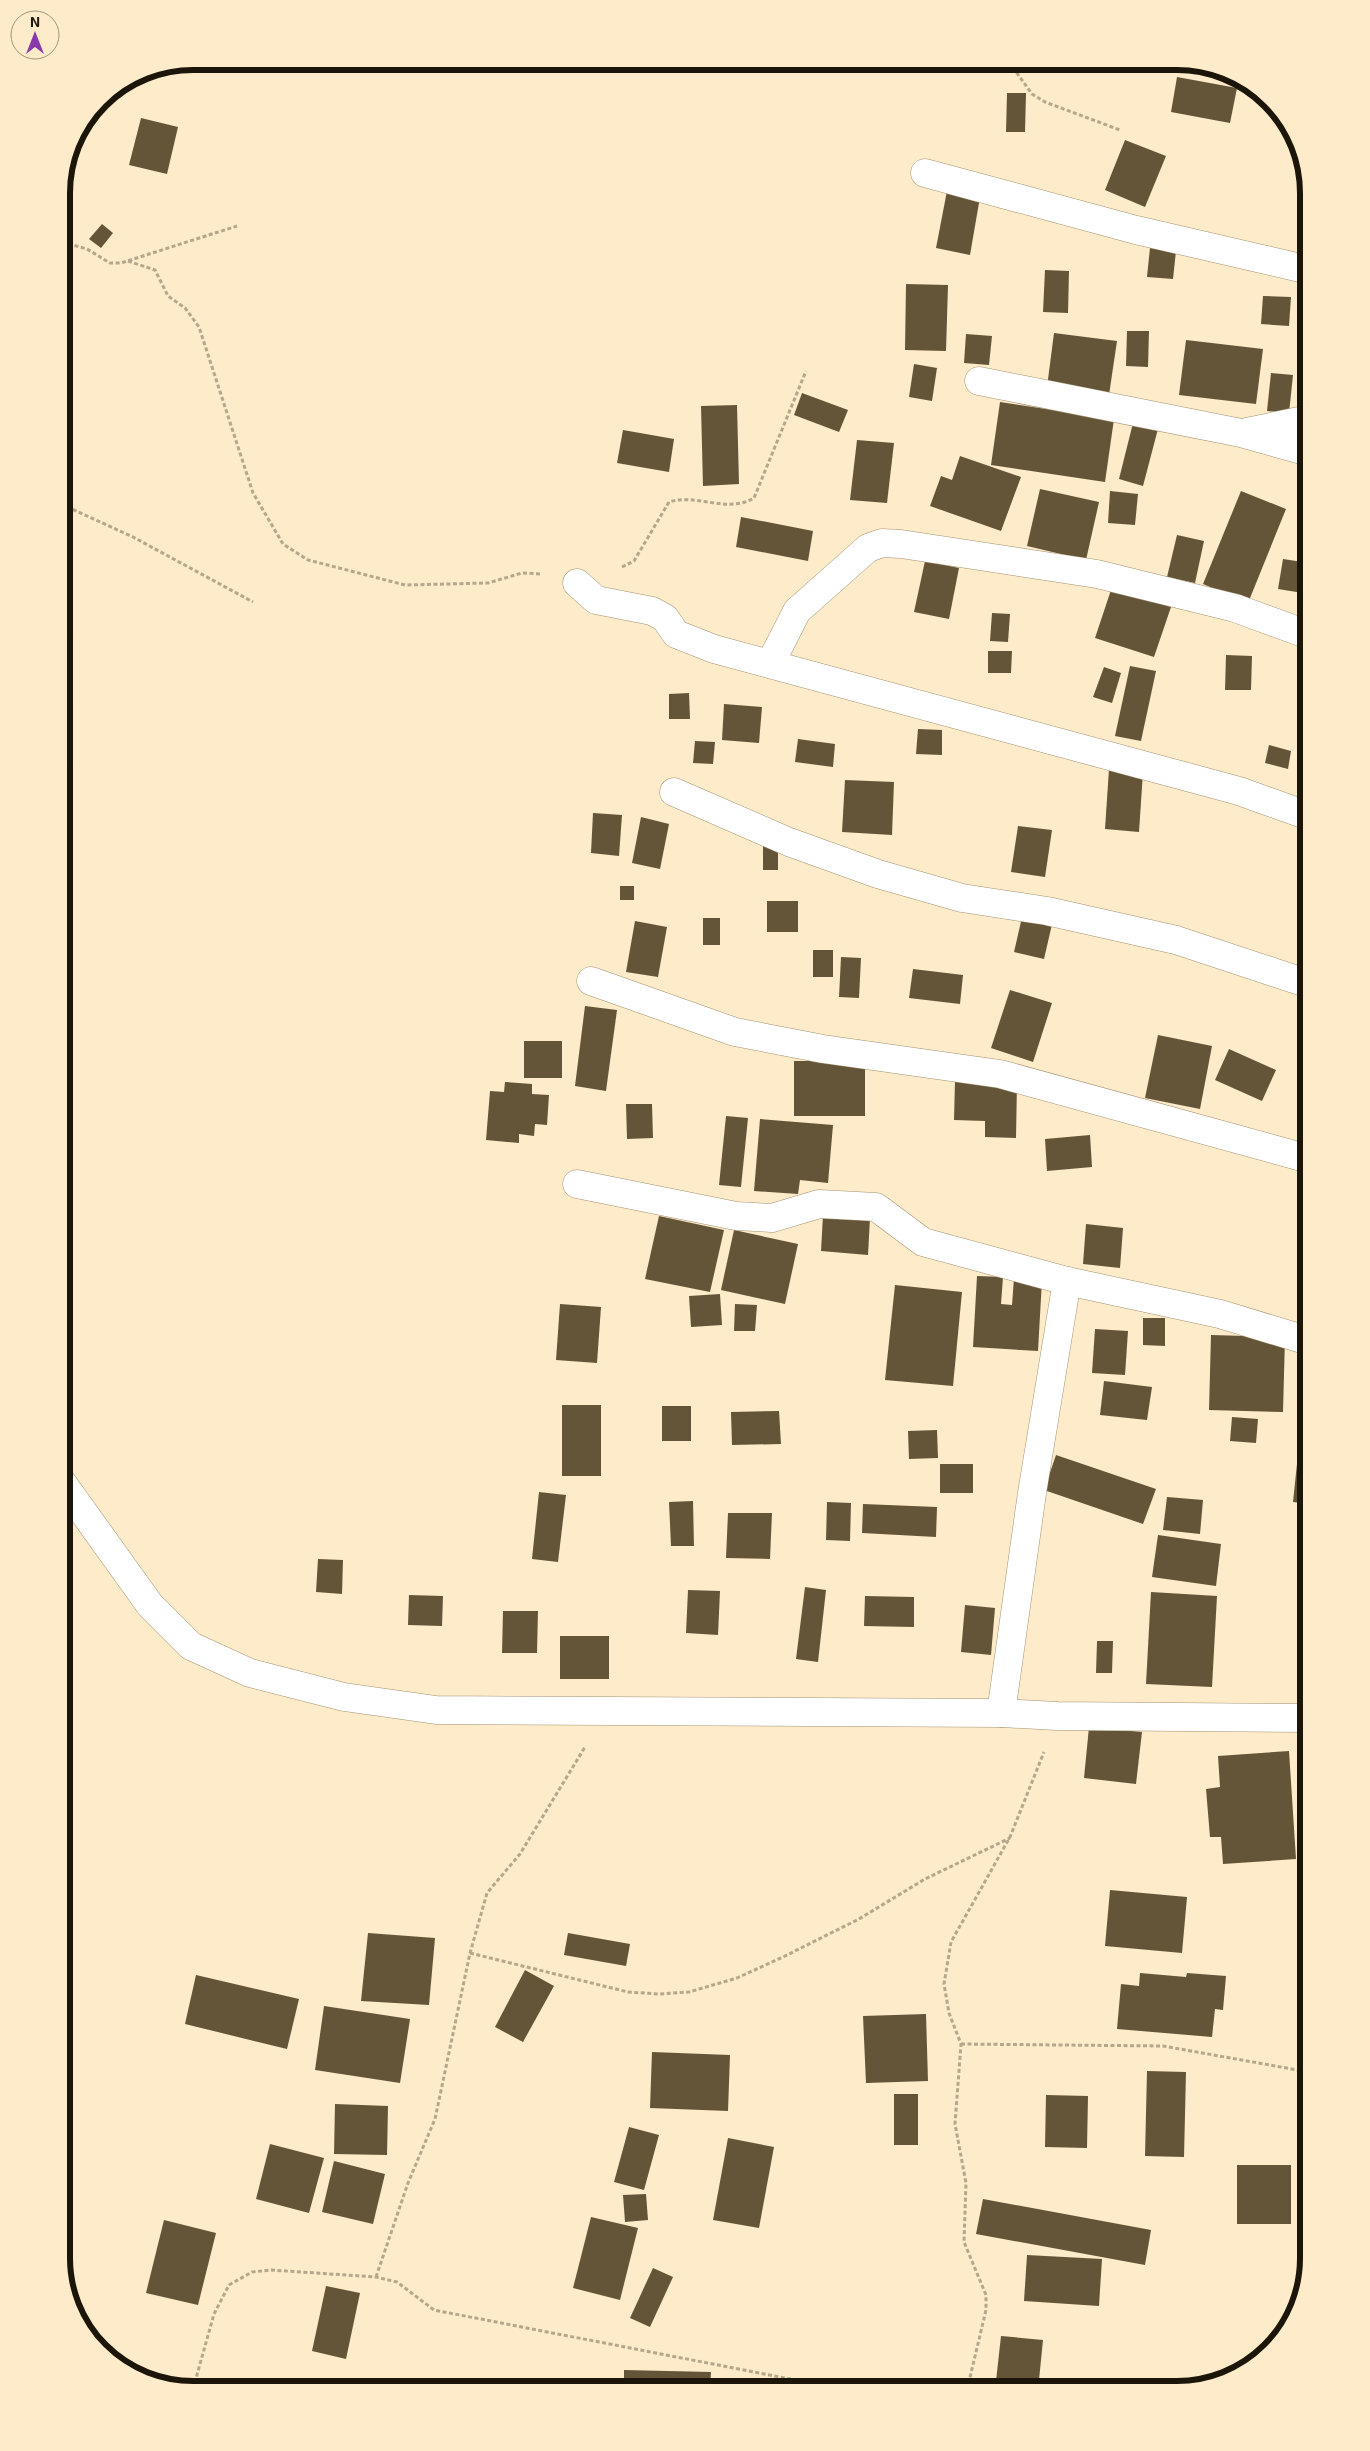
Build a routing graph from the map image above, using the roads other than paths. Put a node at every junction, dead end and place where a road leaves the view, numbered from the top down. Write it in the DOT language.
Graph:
graph roads {
  1 [pos="925,173"];
  2 [pos="1300,268"];
  3 [pos="979,381"];
  4 [pos="1300,421"];
  5 [pos="1241,433"];
  6 [pos="1300,449"];
  7 [pos="577,583"];
  8 [pos="1300,632"];
  9 [pos="770,664"];
  10 [pos="674,792"];
  11 [pos="1300,813"];
  12 [pos="591,981"];
  13 [pos="1300,981"];
  14 [pos="1300,1157"];
  15 [pos="577,1184"];
  16 [pos="1067,1281"];
  17 [pos="1300,1338"];
  18 [pos="70,1494"];
  19 [pos="1001,1713"];
  20 [pos="1300,1718"];
  1 -- 2 [label="street"];
  3 -- 5 [label="street"];
  4 -- 5 [label="street"];
  5 -- 6 [label="street"];
  7 -- 9 [label="street"];
  8 -- 9 [label="street"];
  9 -- 11 [label="street"];
  10 -- 13 [label="street"];
  12 -- 14 [label="street"];
  15 -- 16 [label="street"];
  16 -- 17 [label="street"];
  16 -- 19 [label="street"];
  18 -- 19 [label="street"];
  19 -- 20 [label="street"];
}
